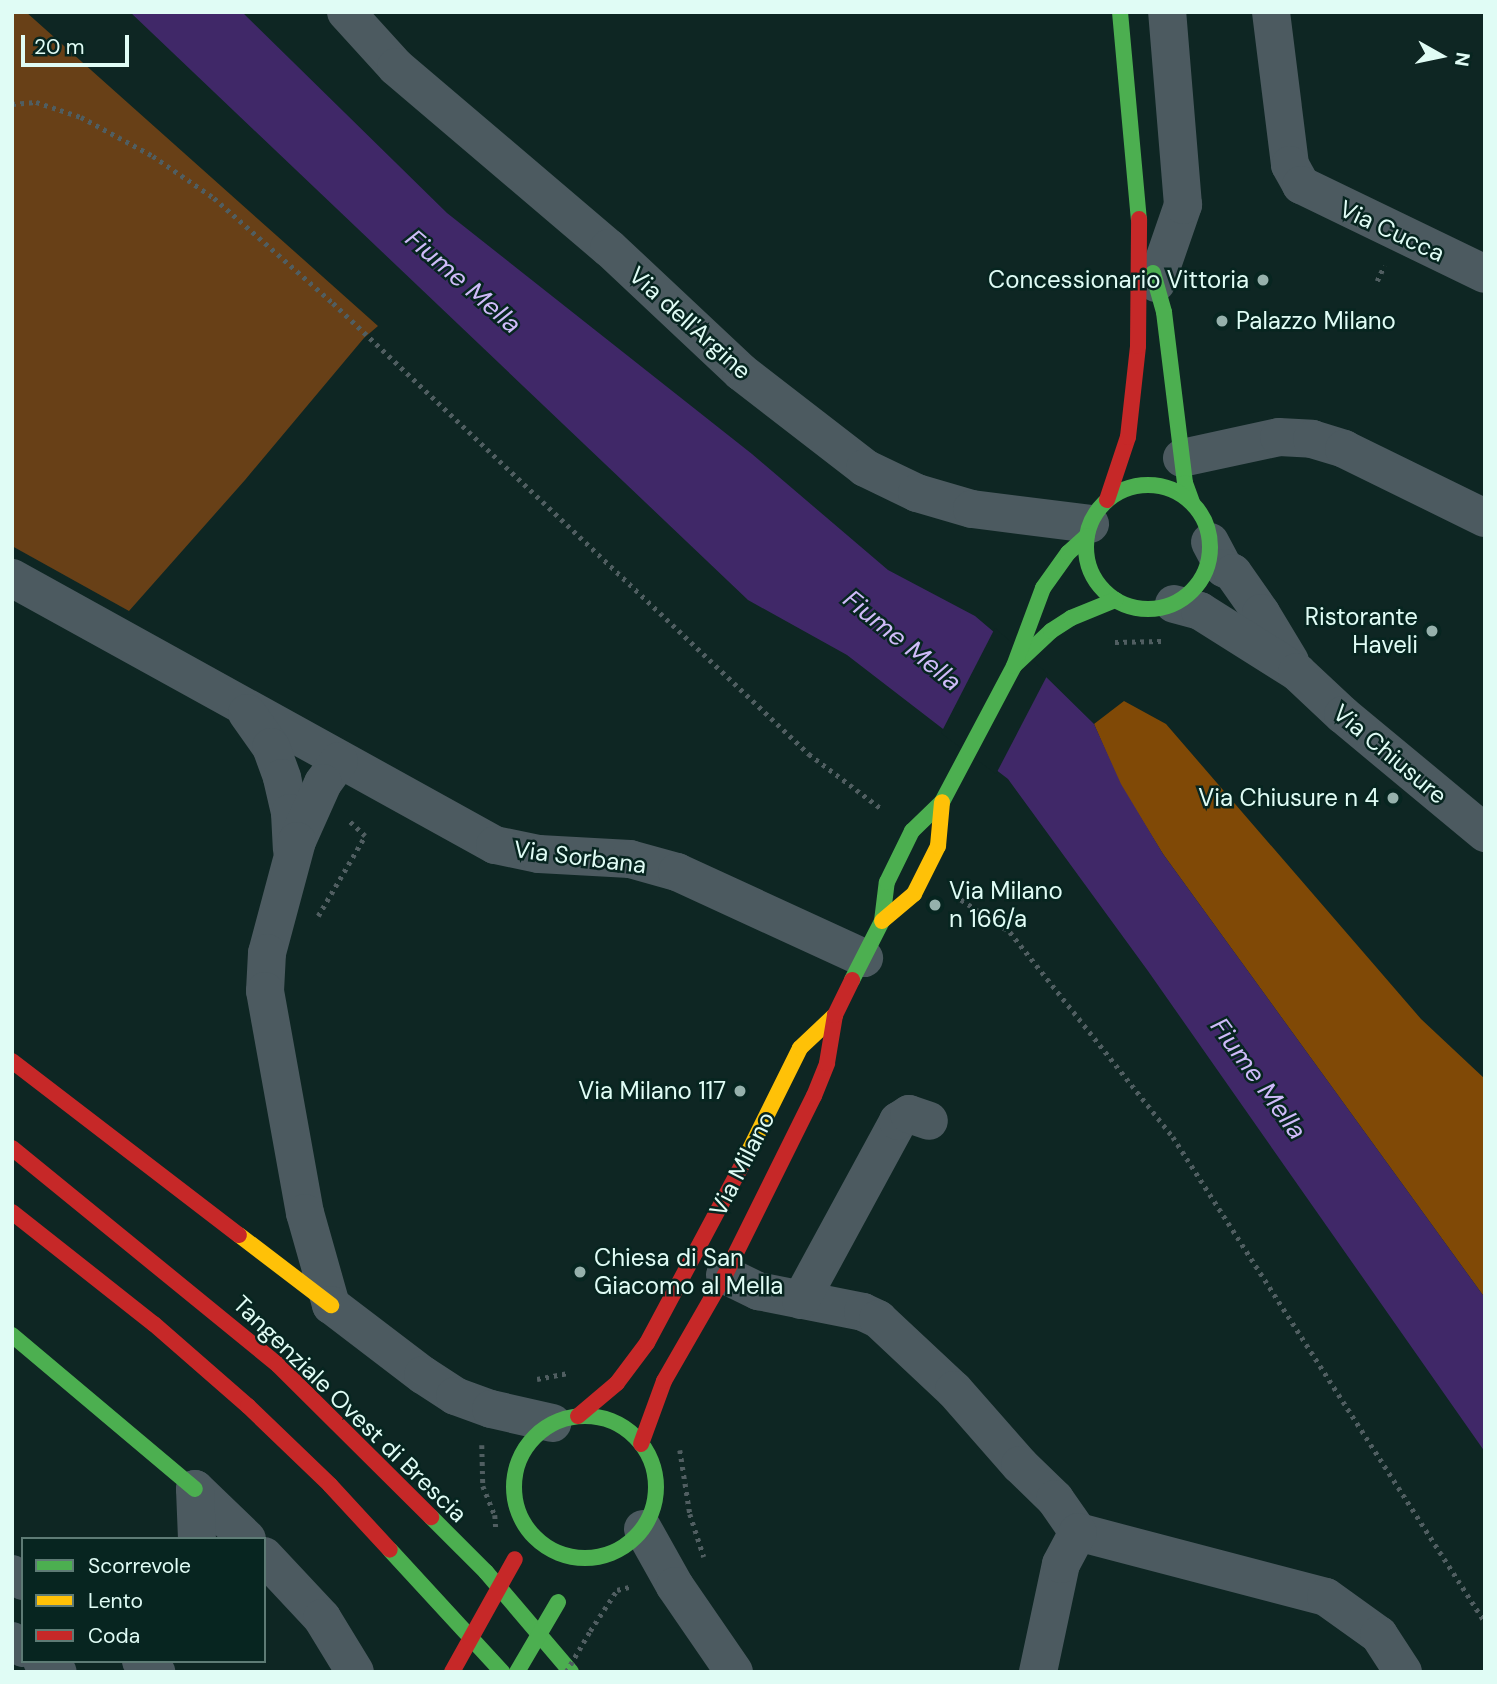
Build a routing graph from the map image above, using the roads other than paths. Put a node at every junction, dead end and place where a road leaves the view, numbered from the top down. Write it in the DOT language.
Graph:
graph roads {
  1 [pos="1119,12"];
  2 [pos="1167,12"];
  3 [pos="1271,12"];
  4 [pos="348,13"];
  5 [pos="1139,216"];
  6 [pos="1485,274"];
  7 [pos="1156,283"];
  8 [pos="1182,458"];
  9 [pos="1192,502"];
  10 [pos="1485,518"];
  11 [pos="1095,520"];
  12 [pos="1210,542"];
  13 [pos="12,578"];
  14 [pos="1115,600"];
  15 [pos="1173,621"];
  16 [pos="1014,666"];
  17 [pos="1297,672"];
  18 [pos="244,709"];
  19 [pos="331,772"];
  20 [pos="942,802"];
  21 [pos="1485,833"];
  22 [pos="292,858"];
  23 [pos="882,921"];
  24 [pos="864,958"];
  25 [pos="835,1015"];
  26 [pos="12,1061"];
  27 [pos="929,1121"];
  28 [pos="12,1148"];
  29 [pos="12,1212"];
  30 [pos="725,1275"];
  31 [pos="801,1300"];
  32 [pos="331,1305"];
  33 [pos="12,1335"];
  34 [pos="565,1420"];
  35 [pos="642,1444"];
  36 [pos="195,1489"];
  37 [pos="526,1527"];
  38 [pos="643,1529"];
  39 [pos="1078,1532"];
  40 [pos="197,1537"];
  41 [pos="245,1537"];
  42 [pos="591,1558"];
  43 [pos="266,1560"];
  44 [pos="282,1591"];
  45 [pos="355,1672"];
  46 [pos="452,1672"];
  47 [pos="502,1672"];
  48 [pos="517,1672"];
  49 [pos="568,1672"];
  50 [pos="734,1672"];
  51 [pos="1038,1672"];
  52 [pos="1403,1672"];
  1 -- 5 [label="main road"];
  2 -- 7 [label="street"];
  3 -- 6 [label="street, Via Cucca"];
  4 -- 11 [label="street, Via dell'Argine"];
  5 -- 7 [label="main road"];
  5 -- 11 [label="main road"];
  7 -- 8 [label="main road"];
  8 -- 9 [label="main road"];
  8 -- 10 [label="street"];
  9 -- 11 [label="main road"];
  9 -- 12 [label="main road"];
  11 -- 14 [label="main road"];
  11 -- 16 [label="main road, Via Milano"];
  12 -- 15 [label="main road"];
  12 -- 17 [label="street, Via Chiusure"];
  13 -- 18 [label="street, Via Sorbana"];
  14 -- 15 [label="main road"];
  14 -- 16 [label="main road, Via Milano"];
  15 -- 17 [label="street, Via Chiusure"];
  16 -- 20 [label="main road, Via Milano"];
  17 -- 21 [label="street, Via Chiusure"];
  18 -- 19 [label="street, Via Sorbana"];
  18 -- 22 [label="street"];
  19 -- 22 [label="street"];
  19 -- 24 [label="street, Via Sorbana"];
  20 -- 23 [label="main road, Via Milano"];
  20 -- 23 [label="main road, Via Milano"];
  22 -- 32 [label="street"];
  23 -- 24 [label="main road, Via Milano"];
  24 -- 25 [label="main road, Via Milano"];
  25 -- 30 [label="main road, Via Milano"];
  25 -- 34 [label="main road, Via Milano"];
  26 -- 32 [label="main road"];
  27 -- 31 [label="street"];
  28 -- 49 [label="main road, Tangenziale Ovest di Brescia"];
  29 -- 47 [label="main road"];
  30 -- 31 [label="street"];
  30 -- 35 [label="main road, Via Milano"];
  31 -- 39 [label="street"];
  32 -- 34 [label="street"];
  33 -- 36 [label="main road"];
  34 -- 35 [label="main road"];
  34 -- 37 [label="main road, Via Milano"];
  35 -- 38 [label="main road"];
  36 -- 40 [label="street"];
  36 -- 41 [label="street"];
  37 -- 42 [label="main road, Via Milano"];
  37 -- 46 [label="main road, bridge"];
  38 -- 42 [label="main road, Via Milano"];
  38 -- 50 [label="street"];
  39 -- 51 [label="street"];
  39 -- 52 [label="street"];
  42 -- 48 [label="main road, Via Milano, bridge"];
  43 -- 44 [label="street"];
  44 -- 45 [label="street"];
}
